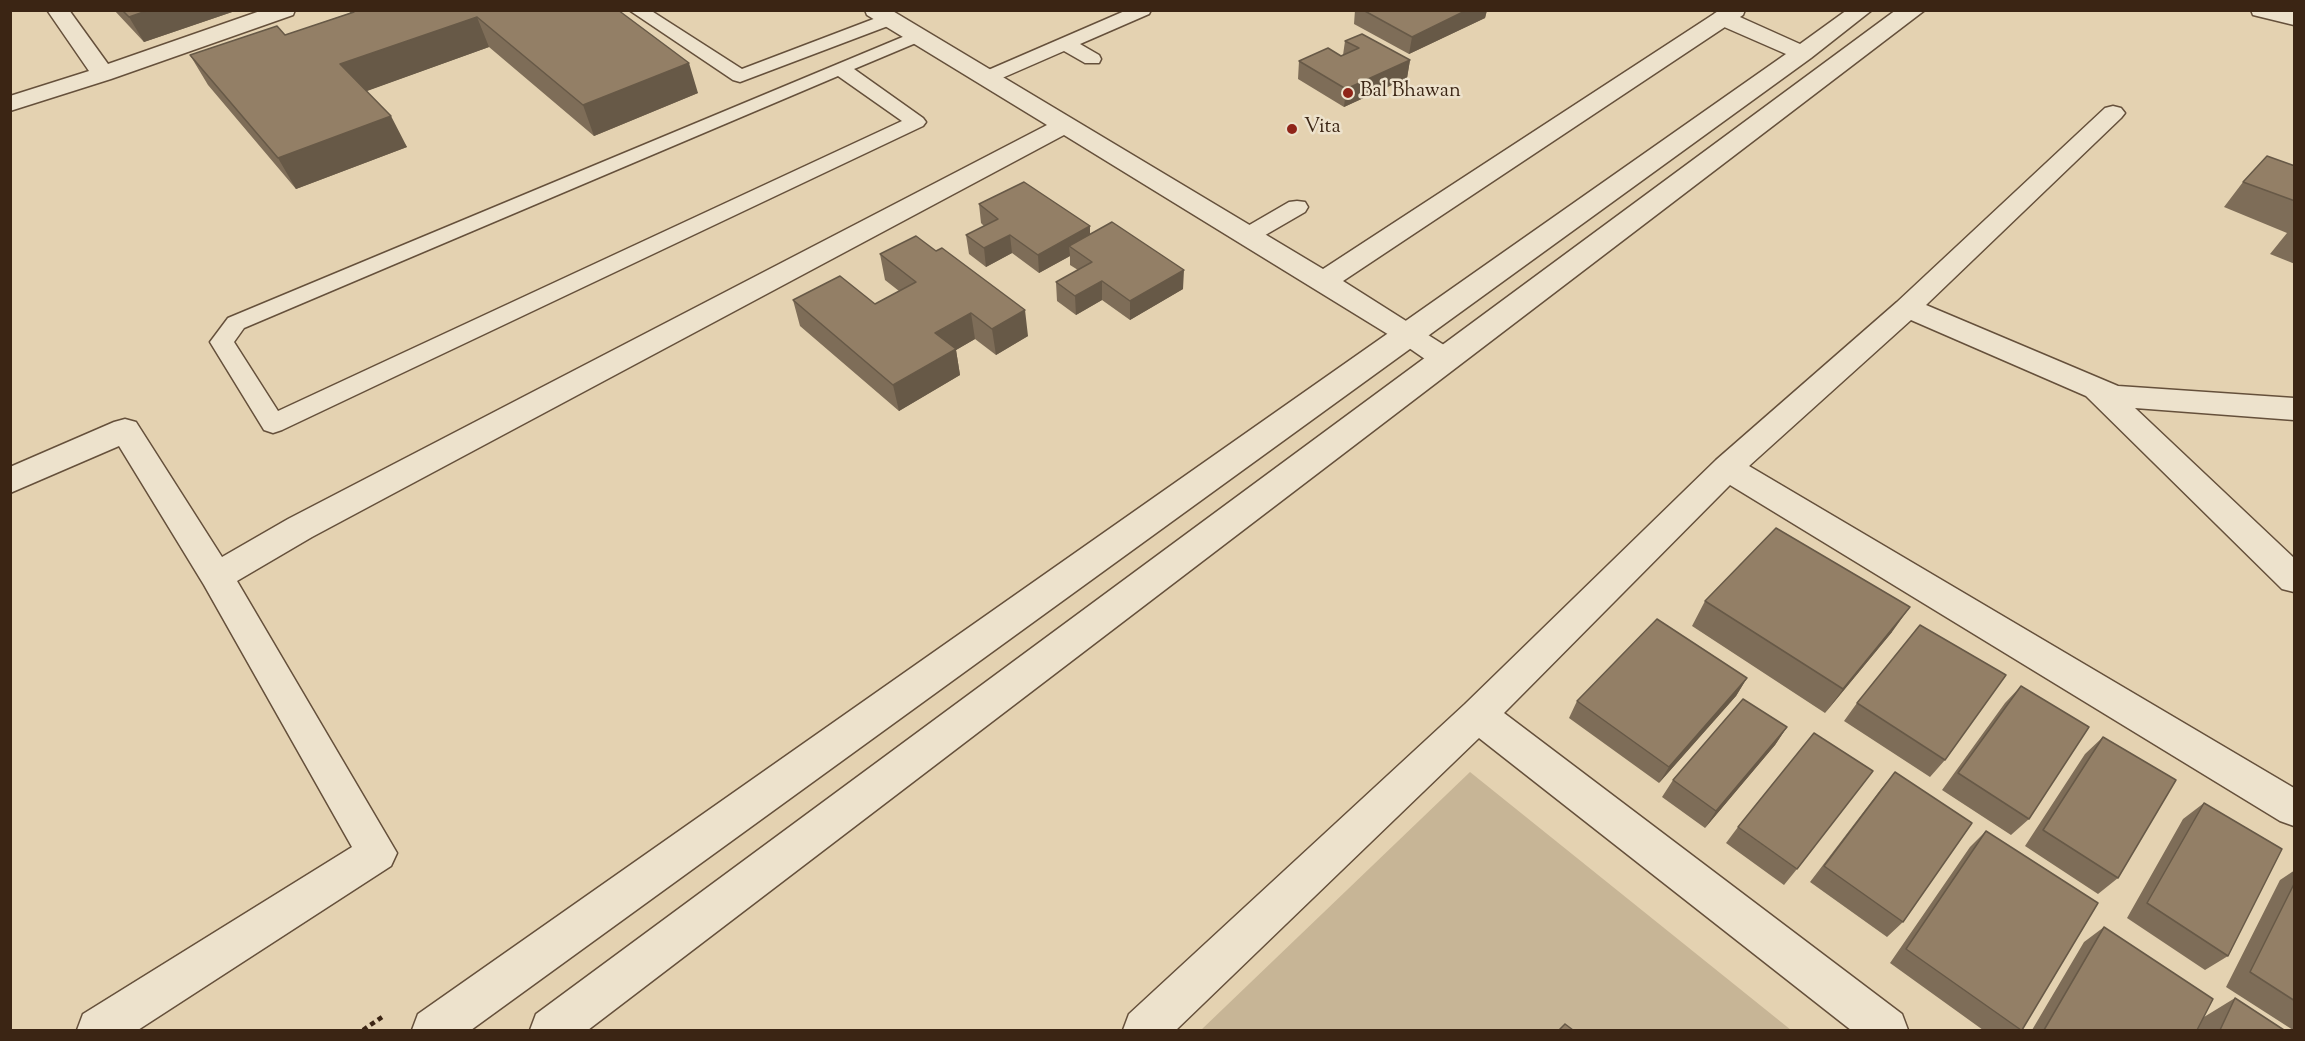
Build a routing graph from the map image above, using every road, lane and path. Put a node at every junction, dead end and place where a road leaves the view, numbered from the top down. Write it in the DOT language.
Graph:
graph roads {
  1 [pos="57,10"];
  2 [pos="285,10"];
  3 [pos="638,10"];
  4 [pos="1143,10"];
  5 [pos="1862,10"];
  6 [pos="1915,10"];
  7 [pos="2261,10"];
  8 [pos="1729,14"];
  9 [pos="882,15"];
  10 [pos="2295,19"];
  11 [pos="917,36"];
  12 [pos="1066,44"];
  13 [pos="1803,53"];
  14 [pos="1092,59"];
  15 [pos="840,68"];
  16 [pos="103,74"];
  17 [pos="986,78"];
  18 [pos="10,104"];
  19 [pos="2113,113"];
  20 [pos="1064,125"];
  21 [pos="1297,207"];
  22 [pos="1248,236"];
  23 [pos="1323,282"];
  24 [pos="1907,308"];
  25 [pos="1409,334"];
  26 [pos="1445,359"];
  27 [pos="2096,388"];
  28 [pos="2295,409"];
  29 [pos="1727,468"];
  30 [pos="10,481"];
  31 [pos="216,576"];
  32 [pos="2295,579"];
  33 [pos="1478,715"];
  34 [pos="2295,808"];
  35 [pos="99,1030"];
  36 [pos="434,1030"];
  37 [pos="552,1030"];
  38 [pos="1145,1030"];
  39 [pos="1886,1030"];
  1 -- 16 [label="street"];
  2 -- 16 [label="street"];
  3 -- 9 [label="lane"];
  4 -- 12 [label="lane"];
  5 -- 13 [label="street"];
  6 -- 26 [label="street"];
  7 -- 10 [label="street"];
  8 -- 13 [label="street"];
  8 -- 23 [label="street"];
  9 -- 11 [label="street"];
  11 -- 15 [label="lane"];
  11 -- 17 [label="street"];
  12 -- 14 [label="lane"];
  12 -- 17 [label="lane"];
  13 -- 25 [label="street"];
  15 -- 15 [label="lane"];
  16 -- 18 [label="street"];
  17 -- 20 [label="street"];
  19 -- 24 [label="street"];
  20 -- 22 [label="street"];
  20 -- 31 [label="street"];
  21 -- 22 [label="lane"];
  22 -- 23 [label="street"];
  23 -- 25 [label="street"];
  24 -- 27 [label="street"];
  24 -- 29 [label="street"];
  25 -- 26 [label="street"];
  25 -- 36 [label="street"];
  26 -- 37 [label="street"];
  27 -- 28 [label="street"];
  27 -- 32 [label="street"];
  29 -- 33 [label="street"];
  29 -- 34 [label="street"];
  30 -- 31 [label="street"];
  31 -- 35 [label="street"];
  33 -- 38 [label="street"];
  33 -- 39 [label="street"];
}
